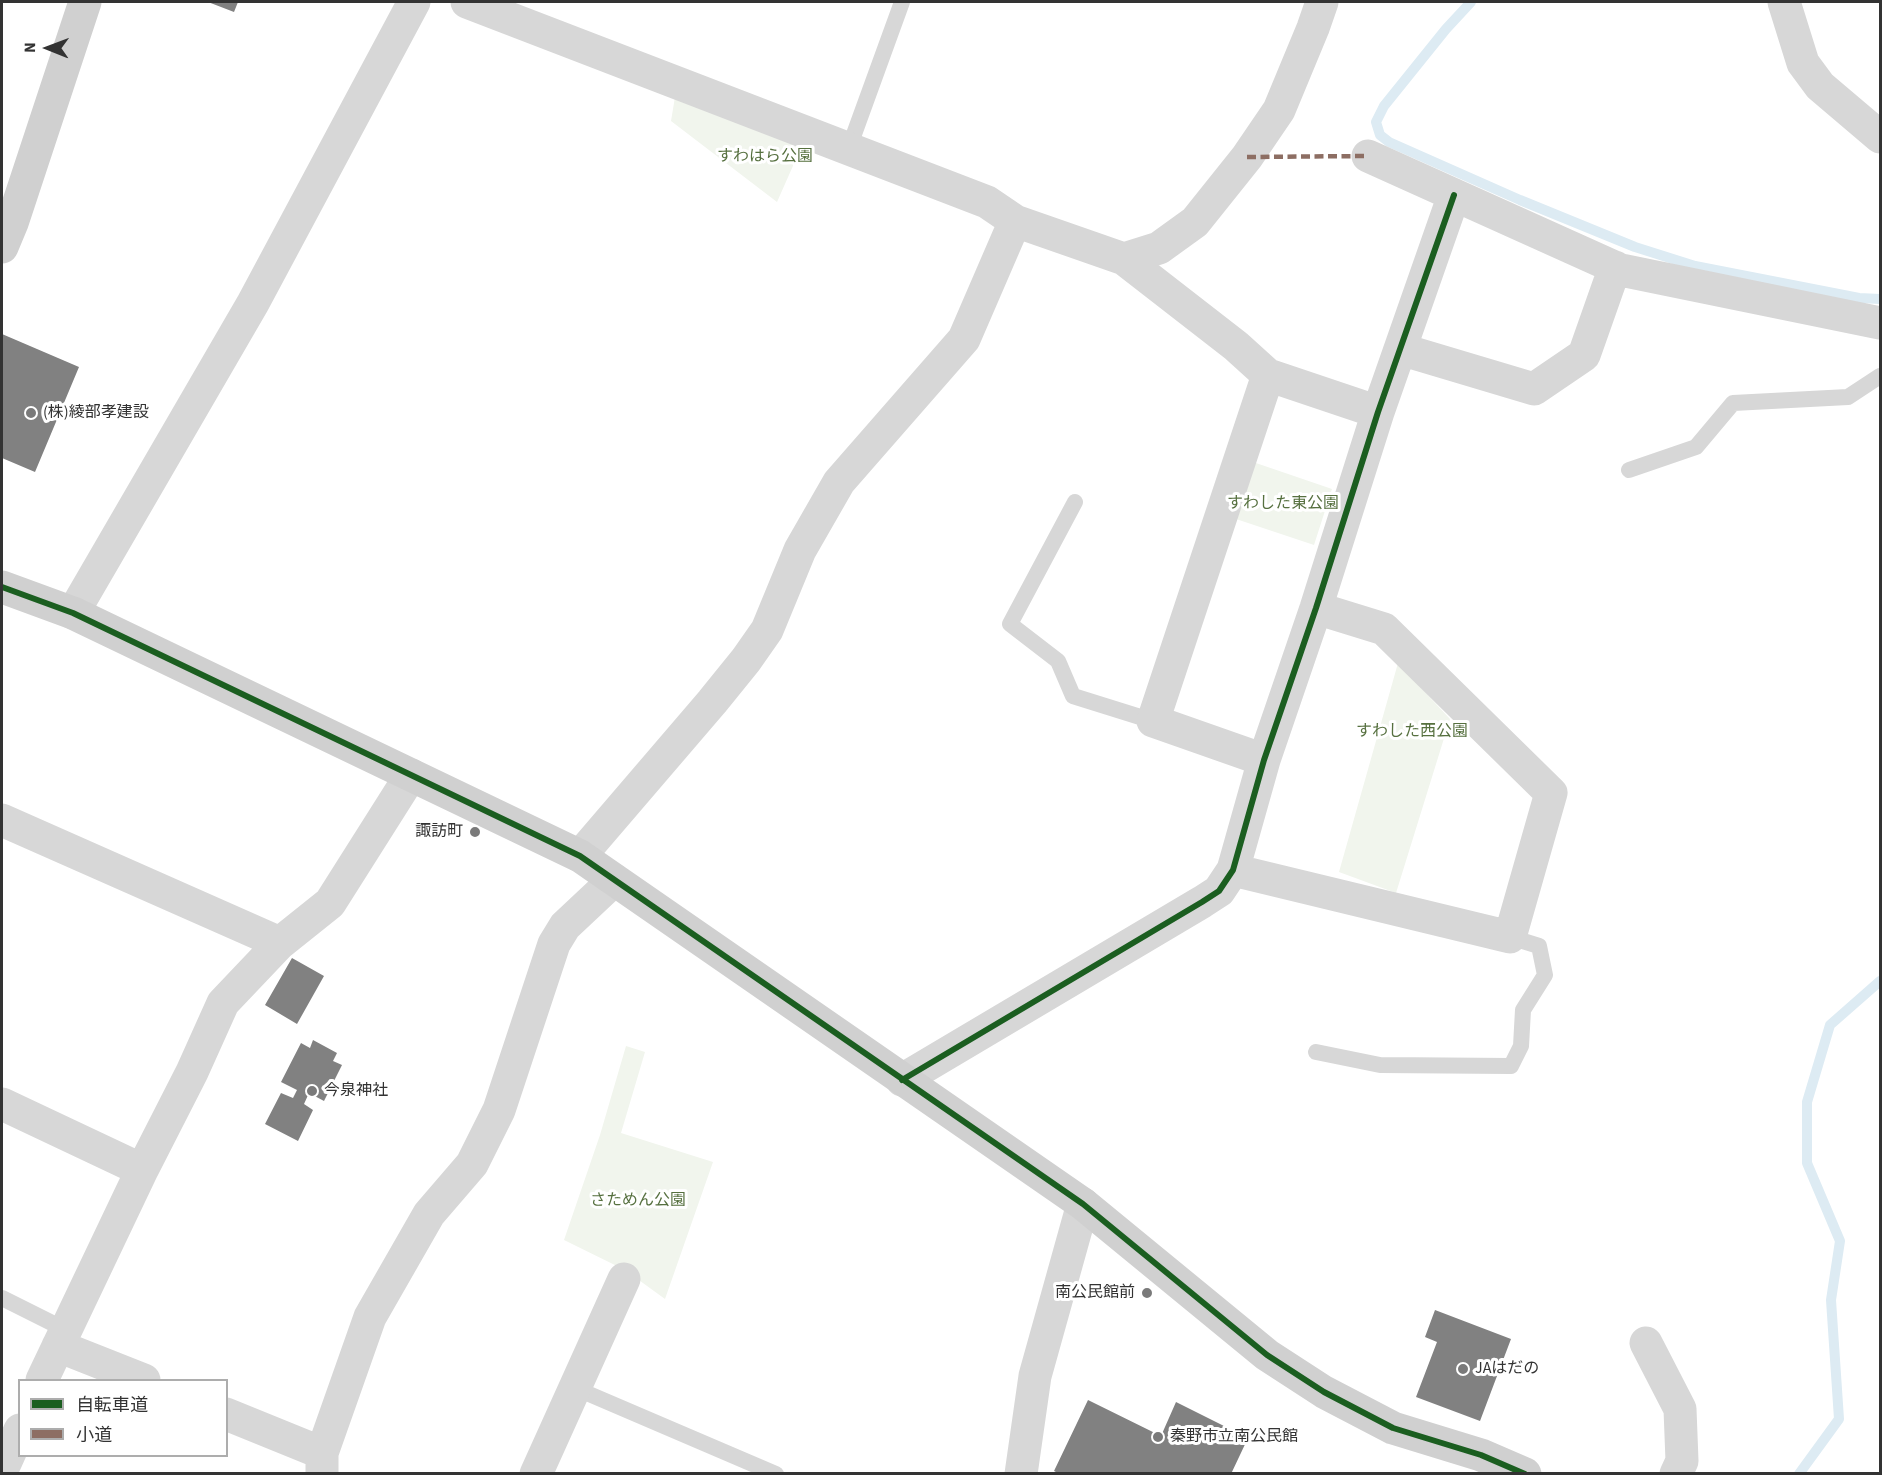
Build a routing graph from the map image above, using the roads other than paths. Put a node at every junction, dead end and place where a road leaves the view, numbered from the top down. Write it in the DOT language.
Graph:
graph roads {
  1 [pos="85,2"];
  2 [pos="414,2"];
  3 [pos="467,2"];
  4 [pos="902,2"];
  5 [pos="1322,2"];
  6 [pos="1784,2"];
  7 [pos="516,10"];
  8 [pos="1881,137"];
  9 [pos="849,148"];
  10 [pos="1368,156"];
  11 [pos="1454,195"];
  12 [pos="1015,220"];
  13 [pos="2,247"];
  14 [pos="1124,259"];
  15 [pos="1615,267"];
  16 [pos="1881,323"];
  17 [pos="1400,349"];
  18 [pos="1268,375"];
  19 [pos="1881,376"];
  20 [pos="1378,412"];
  21 [pos="1629,470"];
  22 [pos="1075,502"];
  23 [pos="2,587"];
  24 [pos="1316,608"];
  25 [pos="73,613"];
  26 [pos="1153,722"];
  27 [pos="1264,760"];
  28 [pos="411,775"];
  29 [pos="2,820"];
  30 [pos="580,856"];
  31 [pos="1233,870"];
  32 [pos="614,880"];
  33 [pos="1510,937"];
  34 [pos="280,943"];
  35 [pos="1316,1053"];
  36 [pos="902,1080"];
  37 [pos="2,1104"];
  38 [pos="142,1170"];
  39 [pos="1083,1204"];
  40 [pos="624,1279"];
  41 [pos="2,1298"];
  42 [pos="62,1338"];
  43 [pos="1646,1343"];
  44 [pos="42,1379"];
  45 [pos="142,1379"];
  46 [pos="574,1388"];
  47 [pos="228,1415"];
  48 [pos="18,1434"];
  49 [pos="322,1468"];
  50 [pos="2,1470"];
  51 [pos="536,1473"];
  52 [pos="776,1473"];
  53 [pos="1021,1473"];
  54 [pos="1525,1473"];
  55 [pos="1676,1473"];
  1 -- 13 [label="street"];
  2 -- 25 [label="street"];
  3 -- 7 [label="street"];
  4 -- 9 [label="lane"];
  5 -- 14 [label="street"];
  6 -- 8 [label="street"];
  7 -- 9 [label="street"];
  9 -- 12 [label="street"];
  10 -- 11 [label="street"];
  11 -- 15 [label="street"];
  11 -- 17 [label="street"];
  12 -- 14 [label="street"];
  12 -- 30 [label="street"];
  14 -- 18 [label="street"];
  15 -- 16 [label="street"];
  15 -- 17 [label="street"];
  17 -- 20 [label="street"];
  18 -- 20 [label="street"];
  18 -- 26 [label="street"];
  19 -- 21 [label="lane"];
  20 -- 24 [label="street"];
  22 -- 26 [label="lane"];
  23 -- 25 [label="street"];
  24 -- 27 [label="street"];
  24 -- 33 [label="street"];
  25 -- 28 [label="street"];
  26 -- 27 [label="street"];
  27 -- 31 [label="street"];
  28 -- 30 [label="street"];
  28 -- 34 [label="street"];
  29 -- 34 [label="street"];
  30 -- 32 [label="street"];
  31 -- 33 [label="street"];
  31 -- 36 [label="street"];
  32 -- 36 [label="street"];
  32 -- 49 [label="street"];
  33 -- 35 [label="lane"];
  34 -- 38 [label="street"];
  36 -- 39 [label="street"];
  37 -- 38 [label="street"];
  38 -- 42 [label="street"];
  39 -- 53 [label="street"];
  39 -- 54 [label="street"];
  40 -- 46 [label="street"];
  41 -- 42 [label="lane"];
  42 -- 44 [label="street"];
  42 -- 45 [label="street"];
  43 -- 55 [label="street"];
  46 -- 51 [label="street"];
  46 -- 52 [label="lane"];
  47 -- 49 [label="street"];
  48 -- 50 [label="street"];
}
